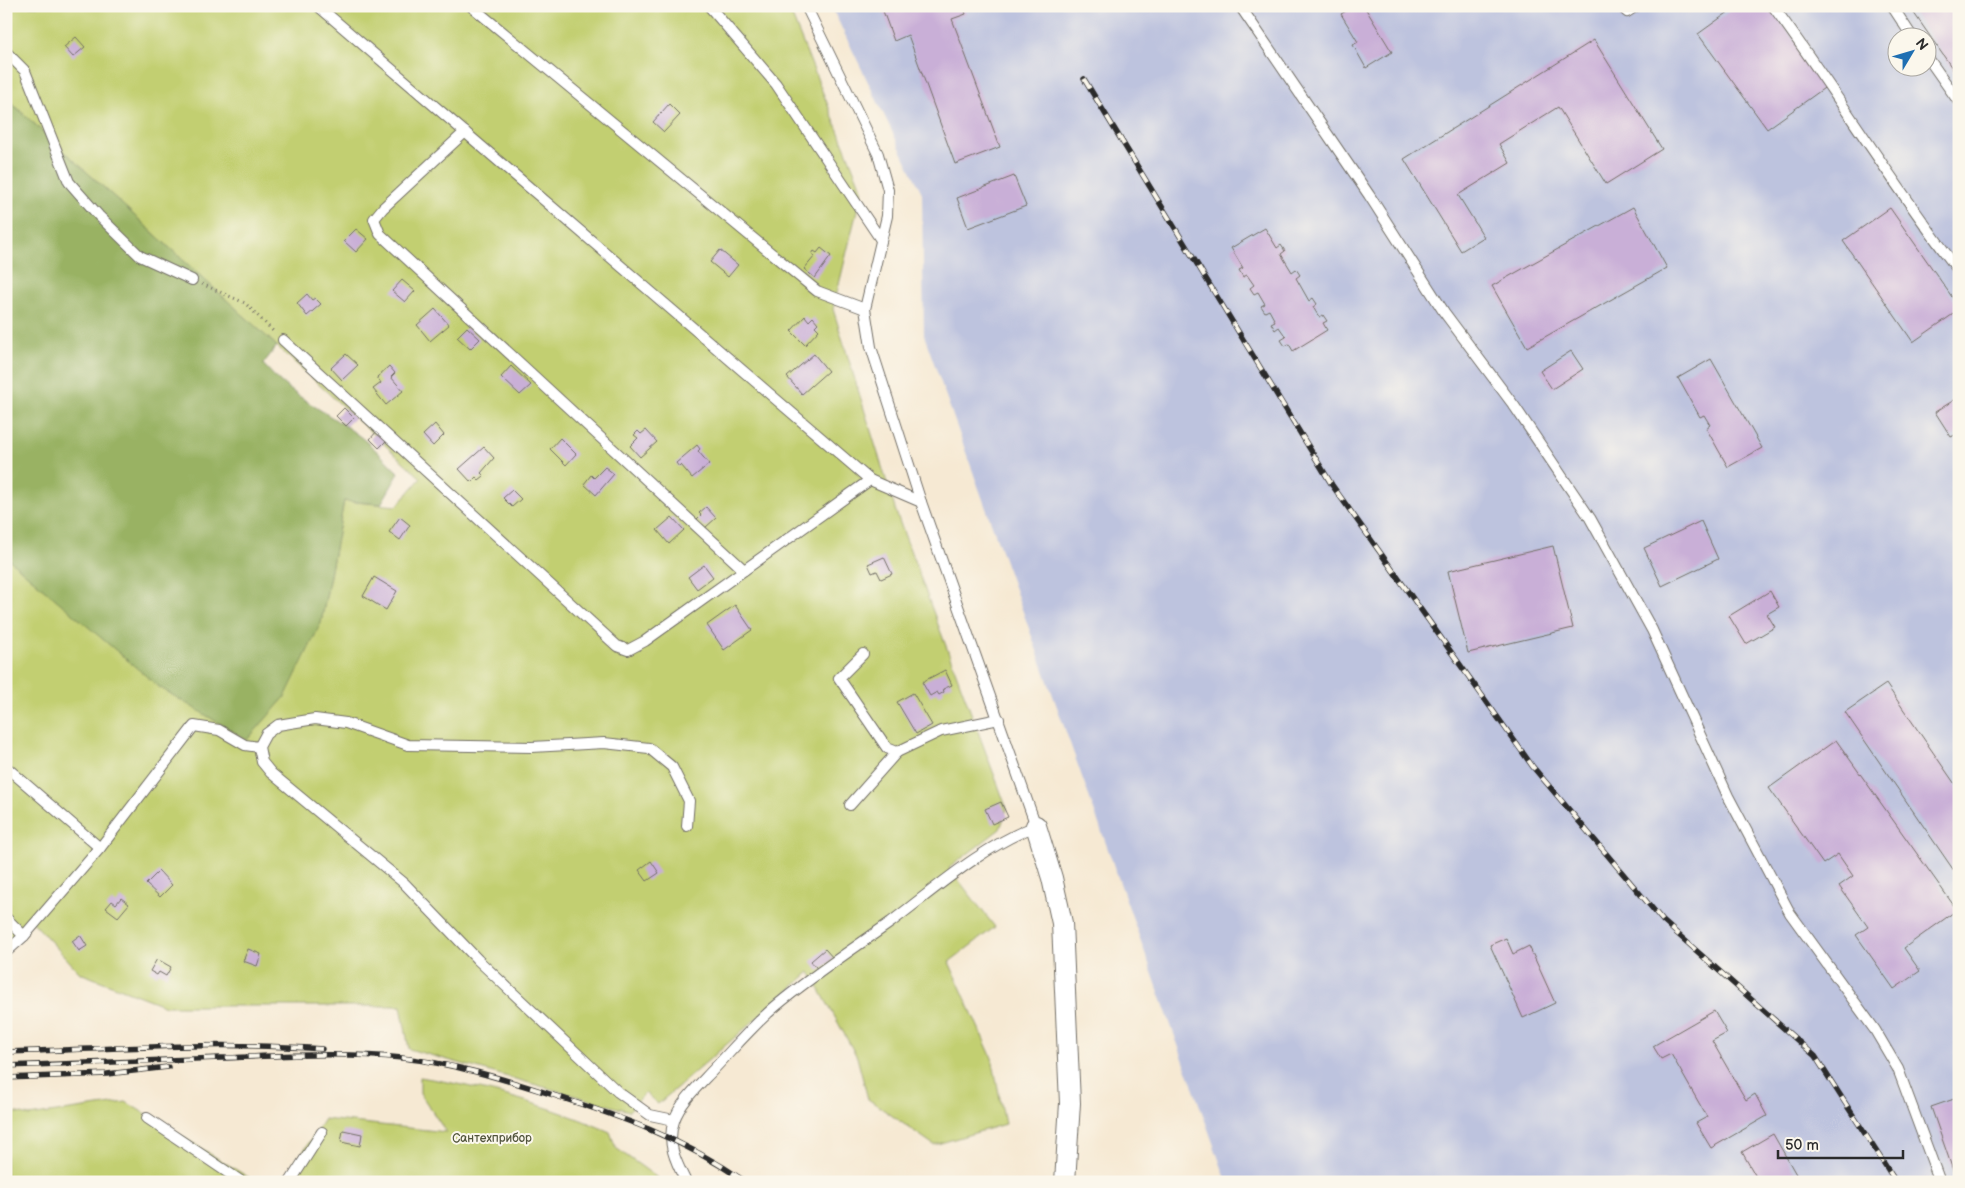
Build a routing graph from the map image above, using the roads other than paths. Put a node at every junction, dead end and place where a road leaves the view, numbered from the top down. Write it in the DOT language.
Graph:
graph roads {
  1 [pos="318,6"];
  2 [pos="470,6"];
  3 [pos="709,6"];
  4 [pos="806,6"];
  5 [pos="1240,6"];
  6 [pos="1621,6"];
  7 [pos="1636,6"];
  8 [pos="1773,6"];
  9 [pos="1892,6"];
  10 [pos="1906,28"];
  11 [pos="6,52"];
  12 [pos="1938,72"];
  13 [pos="1959,102"];
  14 [pos="465,132"];
  15 [pos="881,240"];
  16 [pos="1959,271"];
  17 [pos="192,280"];
  18 [pos="865,309"];
  19 [pos="282,340"];
  20 [pos="870,480"];
  21 [pos="921,502"];
  22 [pos="744,570"];
  23 [pos="863,654"];
  24 [pos="999,719"];
  25 [pos="259,747"];
  26 [pos="897,752"];
  27 [pos="6,767"];
  28 [pos="850,805"];
  29 [pos="687,826"];
  30 [pos="1036,826"];
  31 [pos="100,848"];
  32 [pos="6,918"];
  33 [pos="24,936"];
  34 [pos="6,952"];
  35 [pos="146,1118"];
  36 [pos="674,1120"];
  37 [pos="322,1132"];
  38 [pos="242,1182"];
  39 [pos="290,1182"];
  40 [pos="686,1182"];
  41 [pos="1065,1182"];
  42 [pos="1940,1182"];
  1 -- 14 [label="lane"];
  2 -- 18 [label="lane"];
  3 -- 15 [label="lane"];
  4 -- 15 [label="lane"];
  5 -- 42 [label="lane"];
  6 -- 7 [label="lane"];
  8 -- 16 [label="lane"];
  9 -- 10 [label="lane"];
  11 -- 17 [label="lane"];
  12 -- 13 [label="lane"];
  14 -- 20 [label="lane"];
  14 -- 22 [label="lane"];
  15 -- 18 [label="lane"];
  18 -- 21 [label="lane"];
  19 -- 22 [label="lane"];
  20 -- 21 [label="lane"];
  20 -- 22 [label="lane"];
  21 -- 24 [label="lane"];
  23 -- 26 [label="lane"];
  24 -- 26 [label="lane"];
  24 -- 30 [label="lane"];
  25 -- 29 [label="lane"];
  25 -- 31 [label="lane"];
  25 -- 36 [label="lane"];
  26 -- 28 [label="lane"];
  27 -- 31 [label="lane"];
  30 -- 36 [label="lane"];
  30 -- 41 [label="street"];
  31 -- 33 [label="lane"];
  32 -- 33 [label="lane"];
  33 -- 34 [label="lane"];
  35 -- 38 [label="lane"];
  36 -- 40 [label="lane"];
  37 -- 39 [label="lane"];
}
